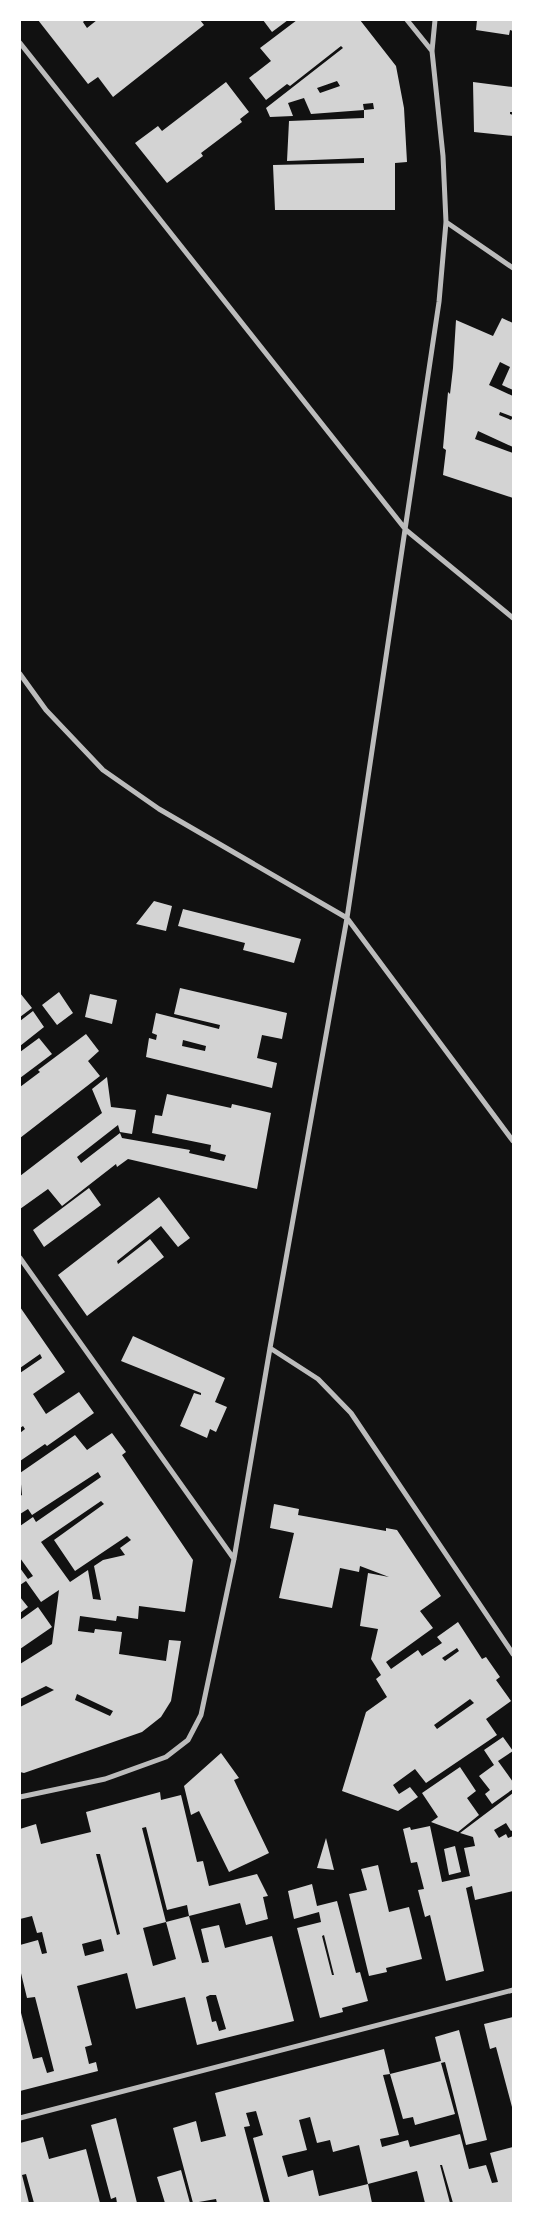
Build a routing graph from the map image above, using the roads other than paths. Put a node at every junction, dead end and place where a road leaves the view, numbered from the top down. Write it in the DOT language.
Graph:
graph roads {
  1 [pos="407,20"];
  2 [pos="435,20"];
  3 [pos="20,43"];
  4 [pos="432,51"];
  5 [pos="446,222"];
  6 [pos="513,268"];
  7 [pos="406,530"];
  8 [pos="513,618"];
  9 [pos="20,674"];
  10 [pos="347,918"];
  11 [pos="513,1141"];
  12 [pos="20,1258"];
  13 [pos="270,1348"];
  14 [pos="234,1559"];
  15 [pos="513,1654"];
  16 [pos="20,1797"];
  17 [pos="513,1990"];
  18 [pos="20,2118"];
  1 -- 4 [label="street"];
  2 -- 4 [label="street"];
  3 -- 7 [label="street"];
  4 -- 5 [label="street"];
  5 -- 6 [label="street"];
  5 -- 7 [label="street"];
  7 -- 8 [label="street"];
  7 -- 10 [label="street"];
  9 -- 10 [label="street"];
  10 -- 11 [label="street"];
  10 -- 13 [label="street"];
  12 -- 14 [label="street"];
  13 -- 14 [label="street"];
  13 -- 15 [label="street"];
  14 -- 16 [label="street"];
  17 -- 18 [label="street"];
}
